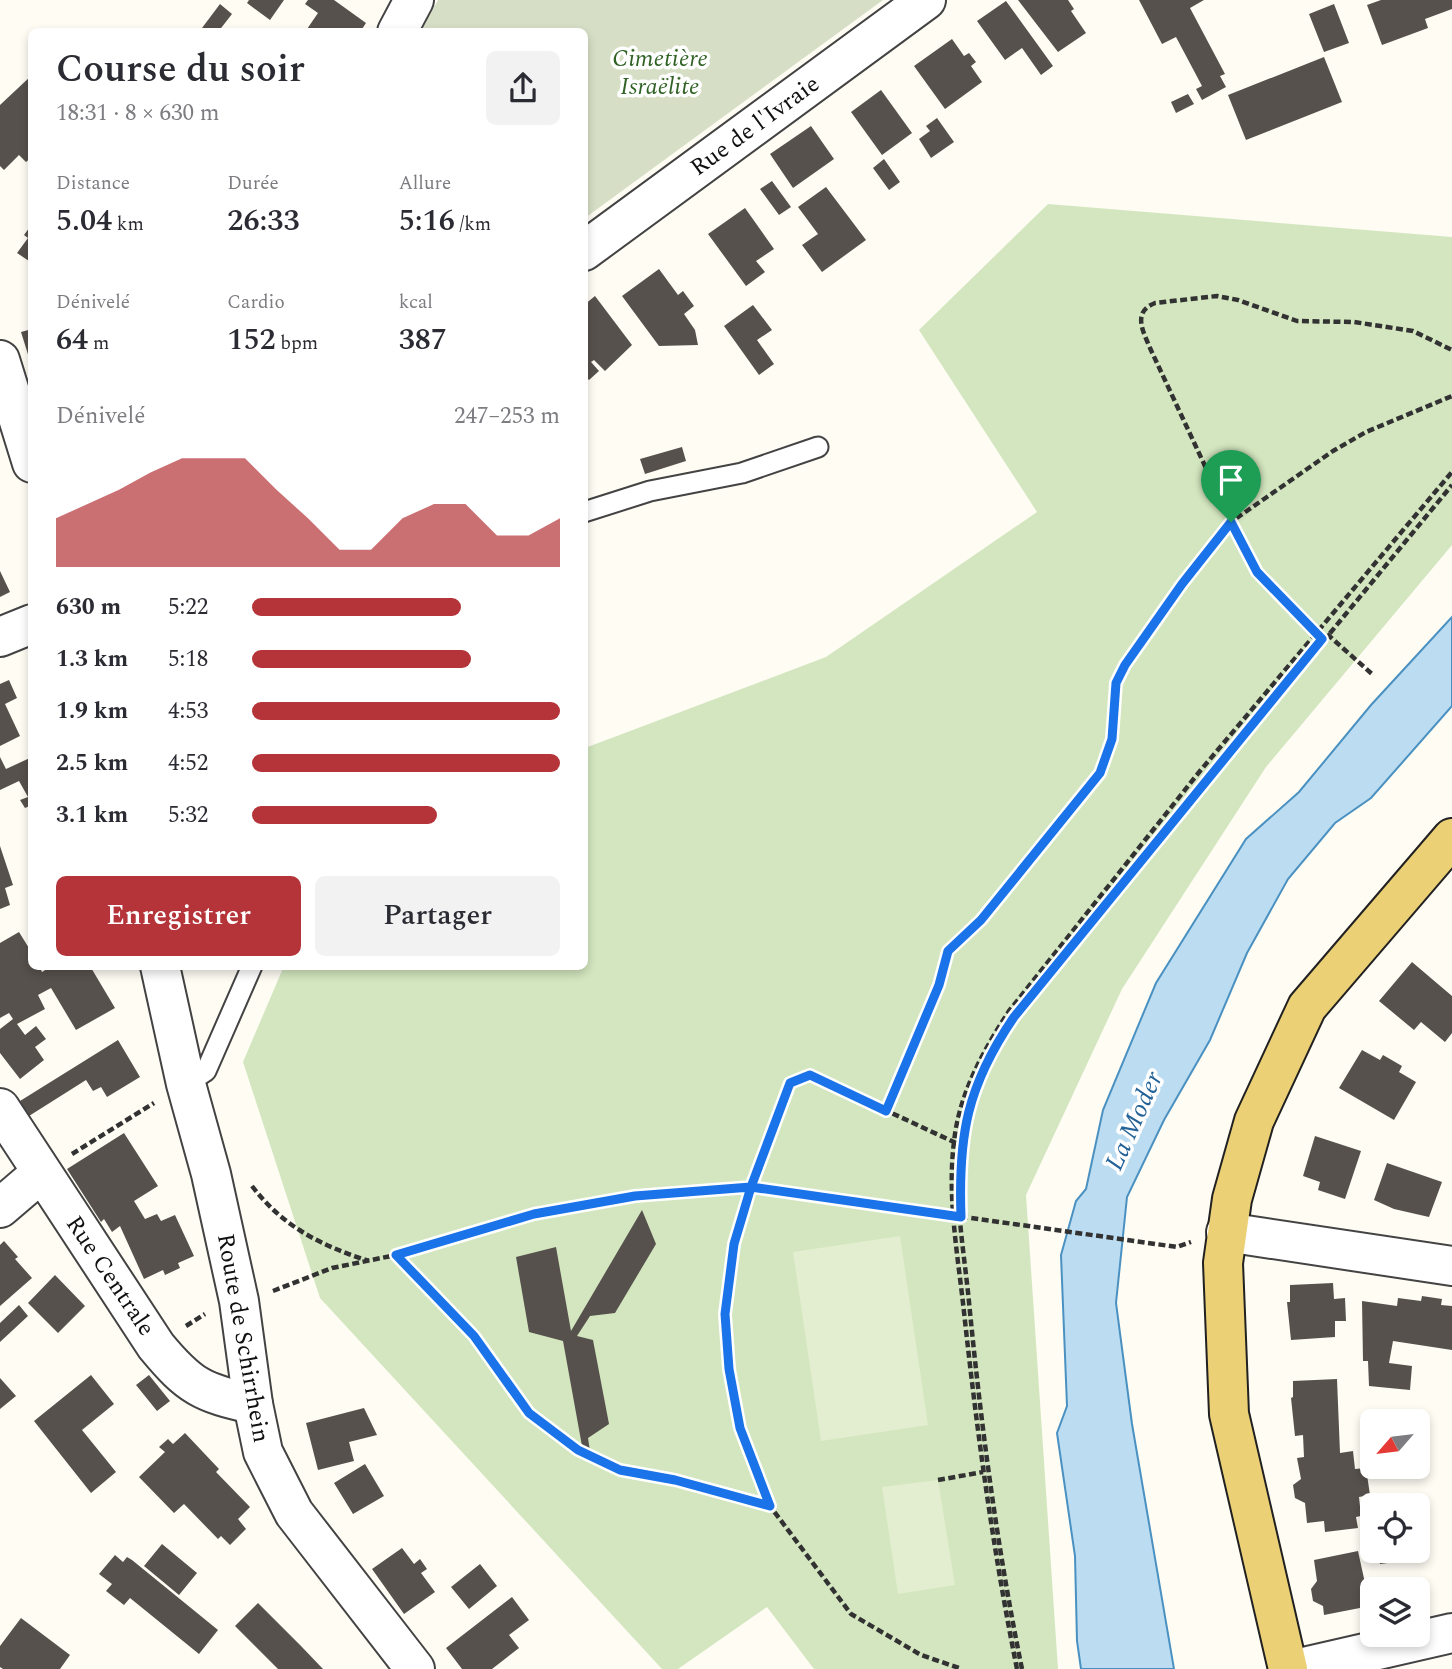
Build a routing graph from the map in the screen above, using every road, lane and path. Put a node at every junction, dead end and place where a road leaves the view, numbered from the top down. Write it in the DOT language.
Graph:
graph roads {
  1 [pos="414,0"];
  2 [pos="926,0"];
  3 [pos="399,28"];
  4 [pos="588,248"];
  5 [pos="1452,350"];
  6 [pos="0,360"];
  7 [pos="1452,396"];
  8 [pos="818,447"];
  9 [pos="28,450"];
  10 [pos="1452,472"];
  11 [pos="1452,485"];
  12 [pos="588,511"];
  13 [pos="1231,522"];
  14 [pos="28,626"];
  15 [pos="1317,634"];
  16 [pos="1327,634"];
  17 [pos="0,637"];
  18 [pos="1322,639"];
  19 [pos="1372,674"];
  20 [pos="1452,838"];
  21 [pos="161,970"];
  22 [pos="250,970"];
  23 [pos="186,1084"];
  24 [pos="0,1108"];
  25 [pos="886,1111"];
  26 [pos="954,1142"];
  27 [pos="961,1146"];
  28 [pos="41,1173"];
  29 [pos="249,1182"];
  30 [pos="751,1187"];
  31 [pos="0,1208"];
  32 [pos="954,1216"];
  33 [pos="961,1217"];
  34 [pos="1226,1232"];
  35 [pos="1177,1247"];
  36 [pos="396,1255"];
  37 [pos="370,1261"];
  38 [pos="1452,1266"];
  39 [pos="262,1295"];
  40 [pos="253,1404"];
  41 [pos="985,1472"];
  42 [pos="938,1480"];
  43 [pos="770,1506"];
  44 [pos="1452,1633"];
  45 [pos="415,1669"];
  46 [pos="962,1669"];
  47 [pos="1020,1669"];
  48 [pos="1287,1669"];
  49 [pos="1296,1669"];
  1 -- 3 [label="street"];
  2 -- 4 [label="street, Rue de l'Ivraie"];
  5 -- 13 [label="path"];
  6 -- 9 [label="street"];
  7 -- 13 [label="path"];
  8 -- 12 [label="lane"];
  10 -- 15 [label="path"];
  11 -- 16 [label="path"];
  13 -- 15 [label="path"];
  13 -- 25 [label="path"];
  14 -- 17 [label="street"];
  15 -- 18 [label="path"];
  15 -- 26 [label="path"];
  16 -- 18 [label="path"];
  16 -- 19 [label="path"];
  18 -- 27 [label="path"];
  20 -- 34 [label="main road"];
  21 -- 23 [label="street, Route de Schirrhein"];
  22 -- 23 [label="lane"];
  23 -- 28 [label="path"];
  23 -- 40 [label="street, Route de Schirrhein"];
  24 -- 28 [label="street, Rue Centrale"];
  25 -- 26 [label="path"];
  25 -- 30 [label="path"];
  26 -- 27 [label="path"];
  26 -- 32 [label="path"];
  27 -- 33 [label="path"];
  28 -- 31 [label="street"];
  28 -- 40 [label="street, Rue Centrale"];
  29 -- 37 [label="path"];
  30 -- 32 [label="path"];
  30 -- 36 [label="path"];
  30 -- 43 [label="path"];
  32 -- 33 [label="path"];
  32 -- 41 [label="path"];
  33 -- 35 [label="path"];
  33 -- 41 [label="path"];
  34 -- 38 [label="street"];
  34 -- 48 [label="main road"];
  36 -- 37 [label="path"];
  36 -- 43 [label="path"];
  37 -- 39 [label="path"];
  40 -- 45 [label="street, Route de Schirrhein"];
  41 -- 42 [label="path"];
  41 -- 47 [label="path"];
  43 -- 46 [label="path"];
  44 -- 49 [label="street"];
}
